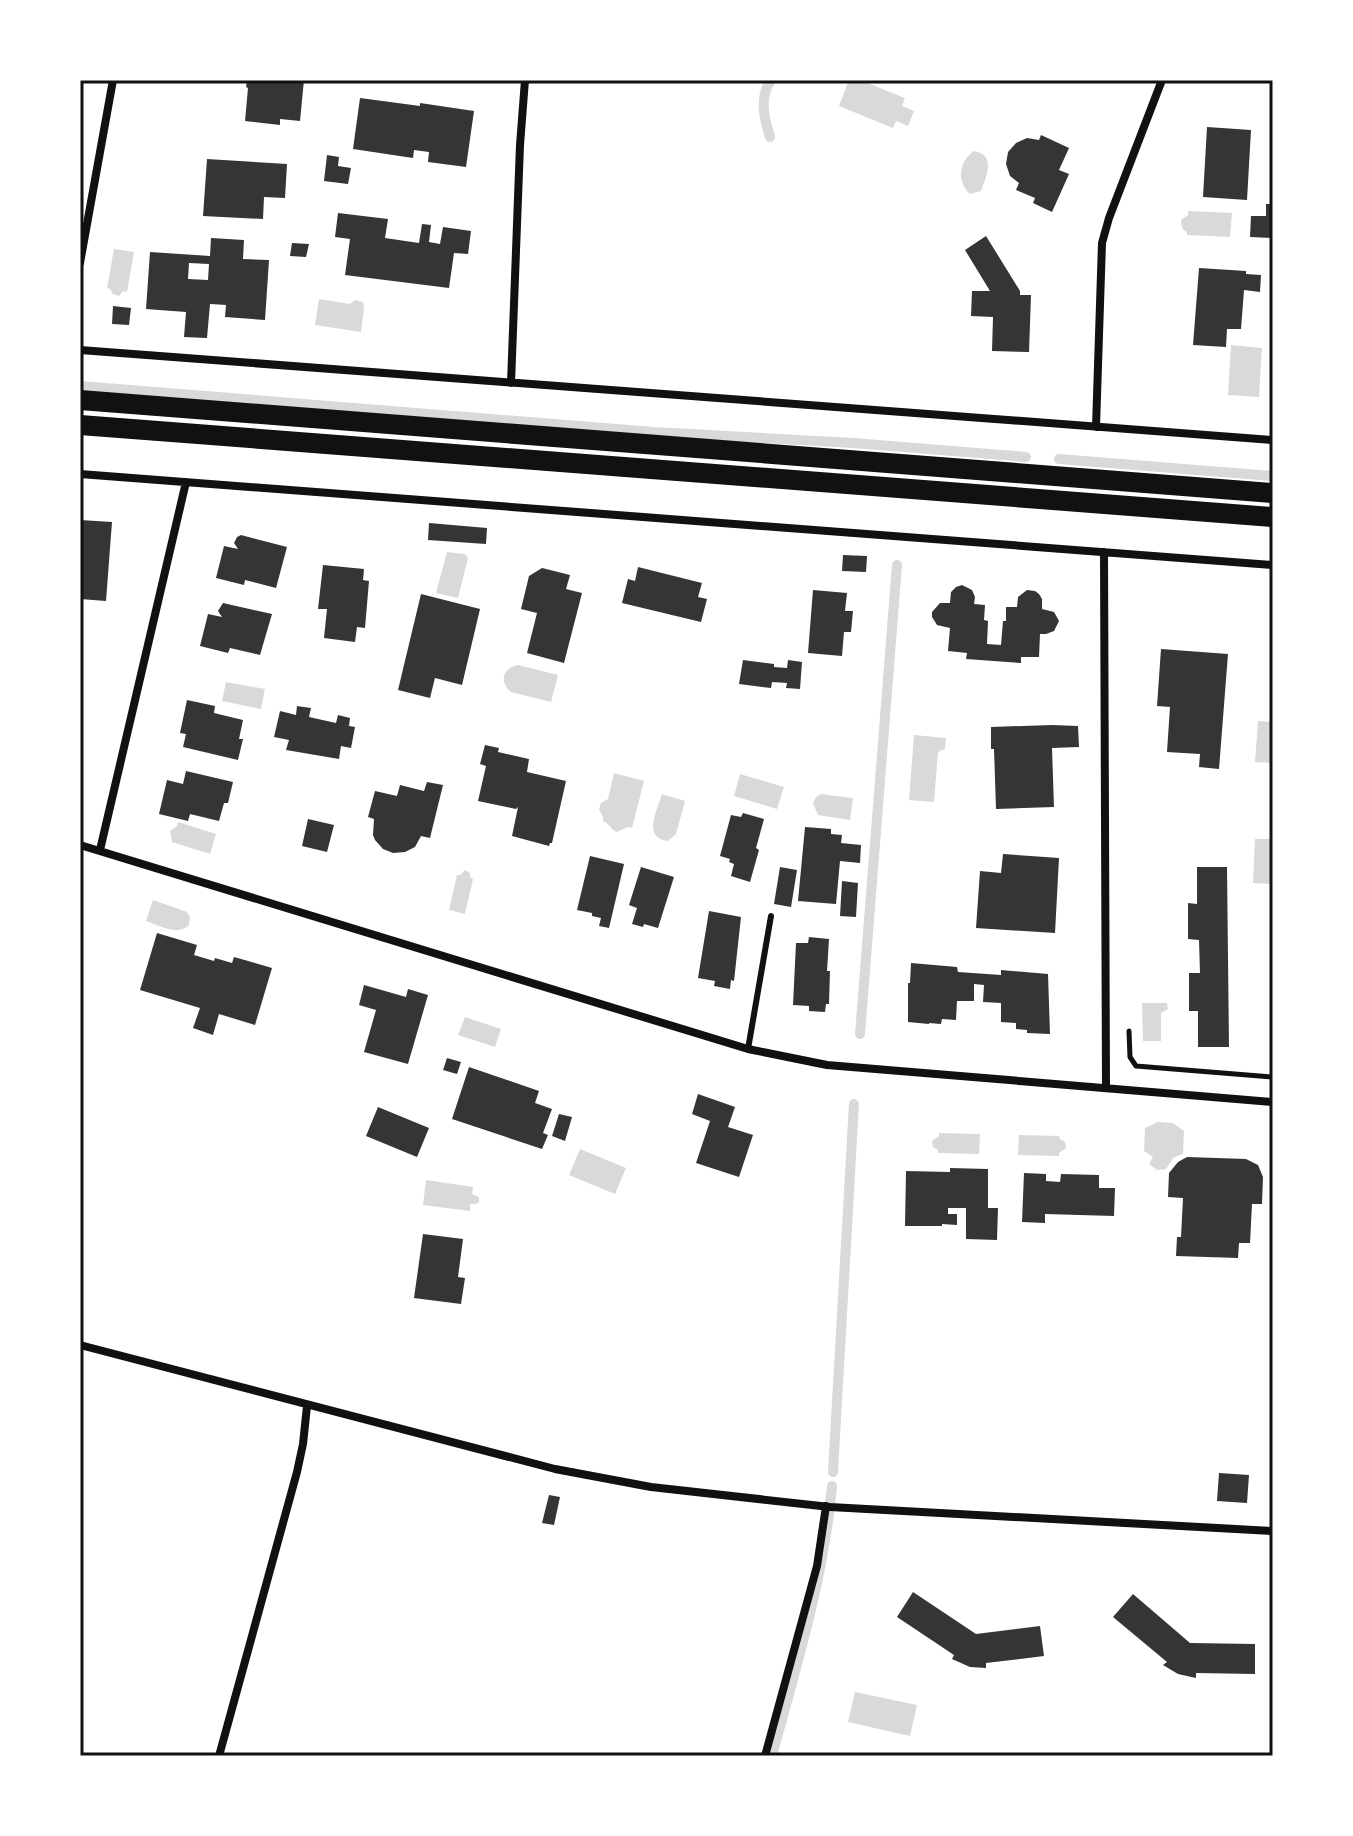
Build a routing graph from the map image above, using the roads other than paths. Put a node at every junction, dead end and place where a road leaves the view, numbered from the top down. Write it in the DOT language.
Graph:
graph roads {
  1 [pos="113,80"];
  2 [pos="525,80"];
  3 [pos="1162,80"];
  4 [pos="80,263"];
  5 [pos="80,350"];
  6 [pos="511,383"];
  7 [pos="80,400"];
  8 [pos="80,425"];
  9 [pos="1096,427"];
  10 [pos="1273,440"];
  11 [pos="80,474"];
  12 [pos="186,482"];
  13 [pos="1273,493"];
  14 [pos="1273,517"];
  15 [pos="1104,552"];
  16 [pos="1273,565"];
  17 [pos="80,845"];
  18 [pos="100,850"];
  19 [pos="771,916"];
  20 [pos="748,1049"];
  21 [pos="1106,1088"];
  22 [pos="1273,1102"];
  23 [pos="80,1345"];
  24 [pos="307,1406"];
  25 [pos="826,1506"];
  26 [pos="1273,1531"];
  27 [pos="219,1756"];
  28 [pos="765,1756"];
  1 -- 4 [label="street"];
  2 -- 6 [label="street"];
  3 -- 9 [label="street"];
  5 -- 6 [label="street"];
  6 -- 9 [label="street"];
  7 -- 13 [label="main road"];
  8 -- 14 [label="main road"];
  9 -- 10 [label="street"];
  11 -- 12 [label="street"];
  12 -- 15 [label="street"];
  12 -- 18 [label="street"];
  15 -- 16 [label="street"];
  15 -- 21 [label="street"];
  17 -- 18 [label="street"];
  18 -- 20 [label="street"];
  19 -- 20 [label="lane"];
  20 -- 21 [label="street"];
  21 -- 22 [label="street"];
  23 -- 24 [label="street"];
  24 -- 25 [label="street"];
  24 -- 27 [label="street"];
  25 -- 26 [label="street"];
  25 -- 28 [label="street"];
}
